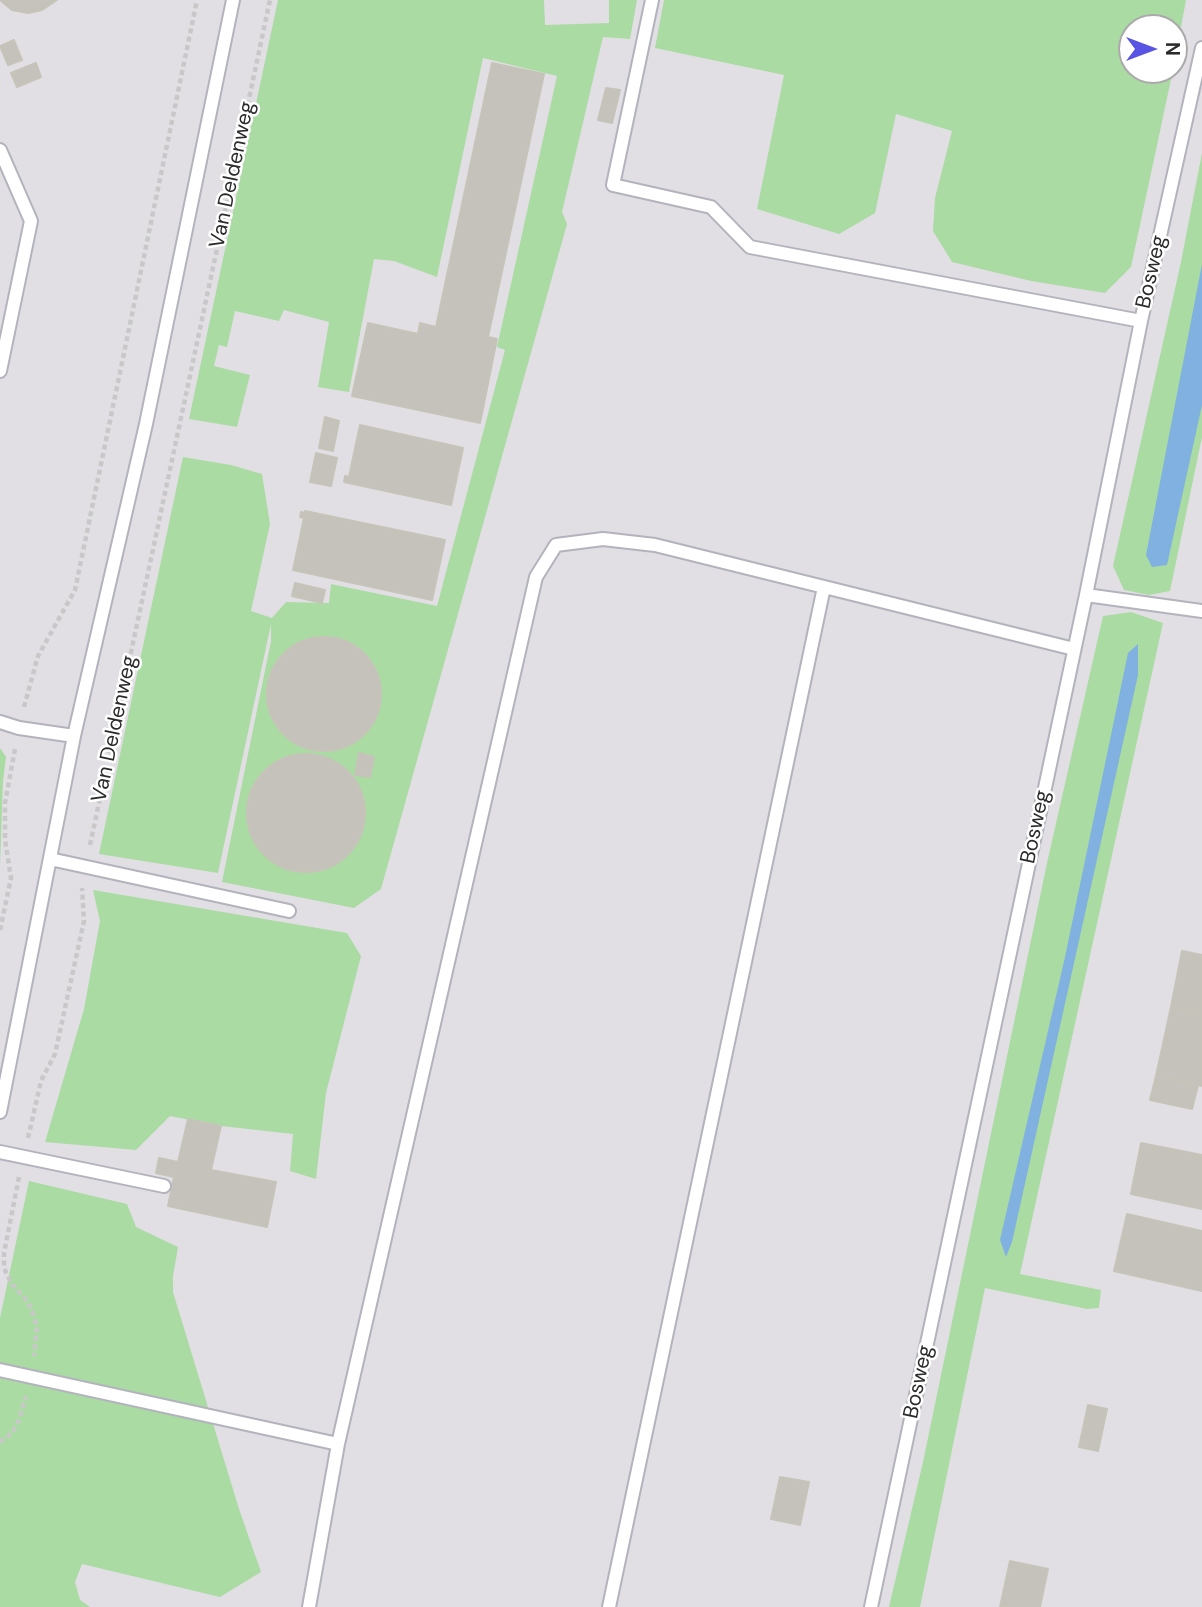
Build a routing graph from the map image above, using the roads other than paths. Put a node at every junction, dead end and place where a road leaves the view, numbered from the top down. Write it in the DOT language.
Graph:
graph roads {
  1 [pos="233,0"];
  2 [pos="652,0"];
  3 [pos="1202,48"];
  4 [pos="0,150"];
  5 [pos="1141,321"];
  6 [pos="0,371"];
  7 [pos="824,587"];
  8 [pos="1086,595"];
  9 [pos="1202,611"];
  10 [pos="1074,649"];
  11 [pos="0,722"];
  12 [pos="74,736"];
  13 [pos="50,859"];
  14 [pos="289,911"];
  15 [pos="0,1112"];
  16 [pos="0,1152"];
  17 [pos="164,1186"];
  18 [pos="0,1370"];
  19 [pos="338,1444"];
  20 [pos="309,1607"];
  21 [pos="609,1607"];
  22 [pos="871,1607"];
  1 -- 12 [label="lane, Van Deldenweg"];
  2 -- 5 [label="lane"];
  3 -- 5 [label="lane, Bosweg"];
  4 -- 6 [label="lane"];
  5 -- 8 [label="lane, Bosweg"];
  7 -- 10 [label="lane"];
  7 -- 19 [label="lane"];
  7 -- 21 [label="lane"];
  8 -- 9 [label="lane"];
  8 -- 10 [label="lane, Bosweg"];
  10 -- 22 [label="lane, Bosweg"];
  11 -- 12 [label="lane"];
  12 -- 13 [label="lane, Van Deldenweg"];
  13 -- 14 [label="lane"];
  13 -- 15 [label="lane, Van Deldenweg"];
  16 -- 17 [label="lane"];
  18 -- 19 [label="lane"];
  19 -- 20 [label="lane"];
}
